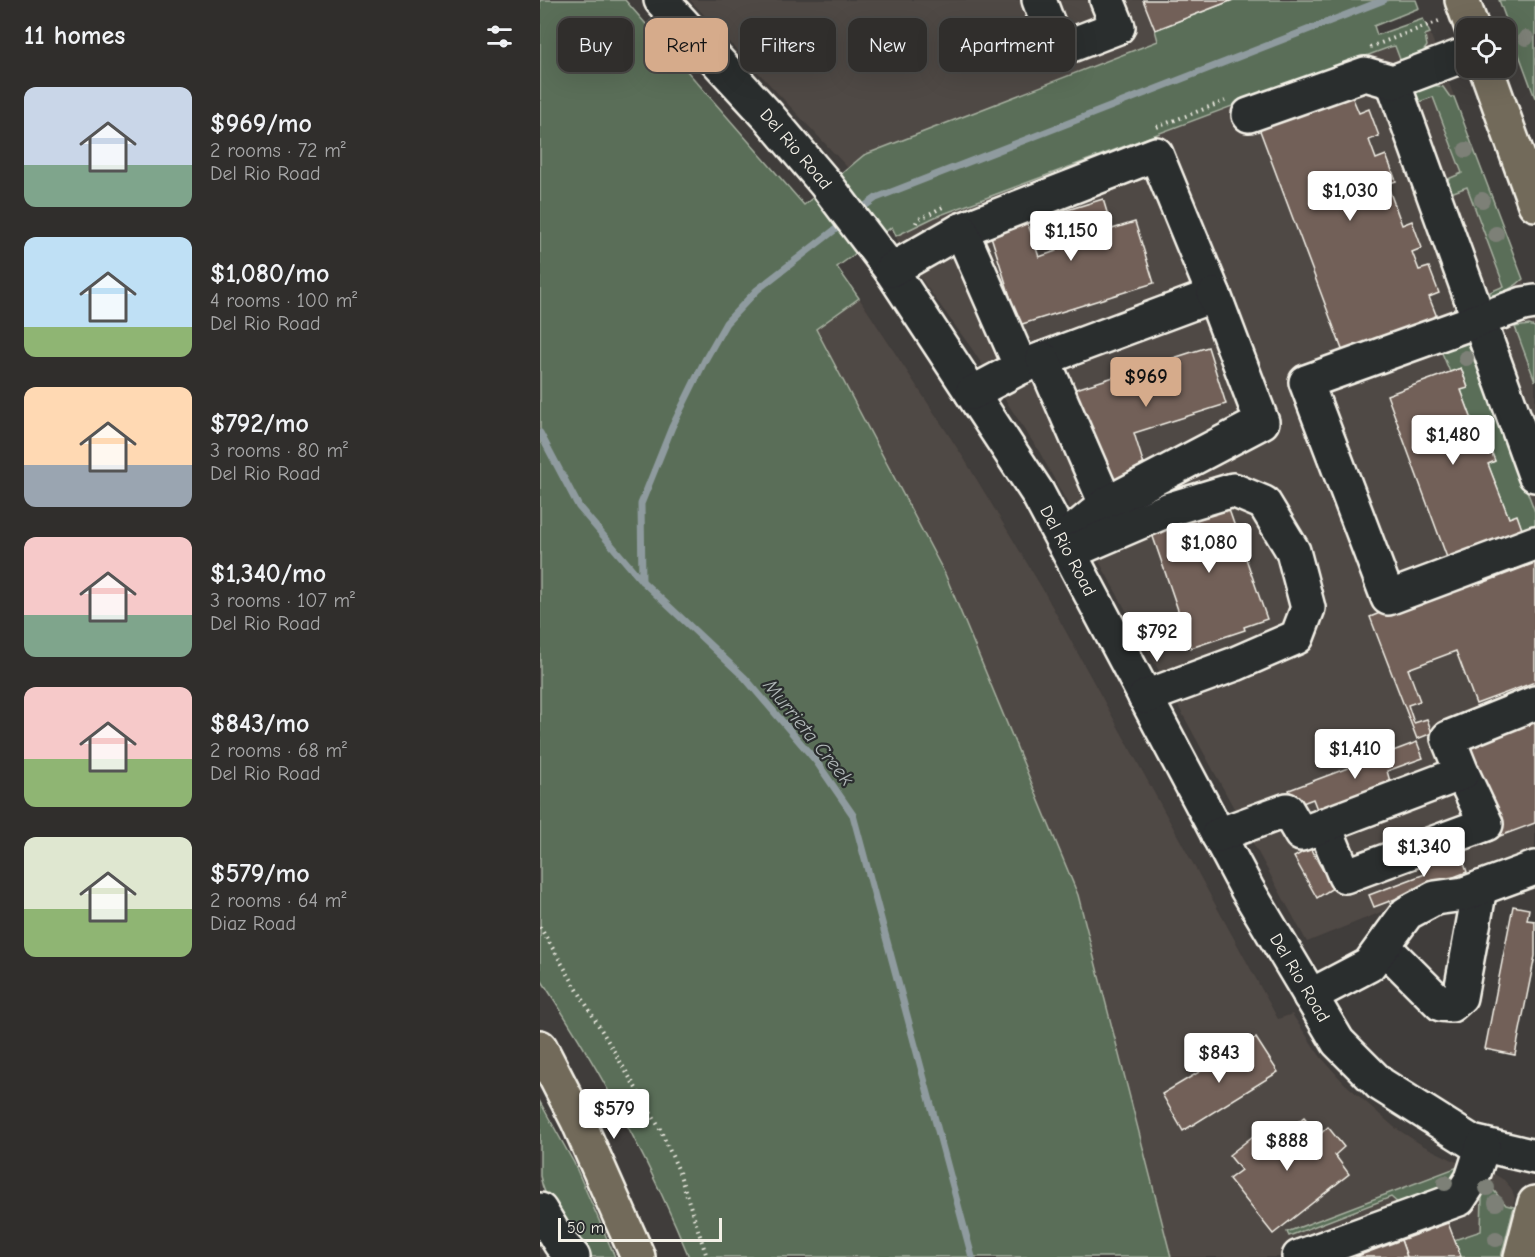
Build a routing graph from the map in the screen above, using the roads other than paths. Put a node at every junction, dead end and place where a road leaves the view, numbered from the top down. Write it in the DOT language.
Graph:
graph roads {
  1 [pos="661,0"];
  2 [pos="1039,0"];
  3 [pos="1107,0"];
  4 [pos="1456,58"];
  5 [pos="1490,78"];
  6 [pos="1393,82"];
  7 [pos="1241,107"];
  8 [pos="1535,204"];
  9 [pos="953,217"];
  10 [pos="891,258"];
  11 [pos="1214,295"];
  12 [pos="1535,302"];
  13 [pos="1479,320"];
  14 [pos="1032,363"];
  15 [pos="972,393"];
  16 [pos="1535,475"];
  17 [pos="1106,504"];
  18 [pos="1535,543"];
  19 [pos="1066,546"];
  20 [pos="1145,697"];
  21 [pos="1535,703"];
  22 [pos="1462,773"];
  23 [pos="1324,825"];
  24 [pos="1218,835"];
  25 [pos="1535,868"];
  26 [pos="1480,888"];
  27 [pos="1384,947"];
  28 [pos="1310,996"];
  29 [pos="540,1047"];
  30 [pos="548,1083"];
  31 [pos="1483,1145"];
  32 [pos="1535,1158"];
  33 [pos="1535,1203"];
  34 [pos="540,1209"];
  35 [pos="573,1257"];
  36 [pos="638,1257"];
  37 [pos="1299,1257"];
  38 [pos="1521,1257"];
  1 -- 10 [label="street, Del Rio Road"];
  2 -- 3 [label="street"];
  4 -- 6 [label="street"];
  5 -- 8 [label="main road"];
  6 -- 7 [label="street"];
  6 -- 13 [label="street"];
  9 -- 10 [label="street"];
  9 -- 11 [label="street"];
  9 -- 14 [label="street"];
  10 -- 15 [label="street, Del Rio Road"];
  11 -- 14 [label="street"];
  11 -- 17 [label="street"];
  12 -- 13 [label="street"];
  13 -- 16 [label="street"];
  13 -- 18 [label="street"];
  14 -- 15 [label="street"];
  14 -- 17 [label="street"];
  15 -- 19 [label="street, Del Rio Road"];
  17 -- 19 [label="street"];
  19 -- 20 [label="street, Del Rio Road"];
  19 -- 20 [label="street"];
  20 -- 24 [label="street, Del Rio Road"];
  21 -- 22 [label="street"];
  22 -- 23 [label="street"];
  22 -- 23 [label="street"];
  23 -- 24 [label="street"];
  24 -- 28 [label="street, Del Rio Road"];
  25 -- 26 [label="street"];
  26 -- 27 [label="street"];
  26 -- 27 [label="street"];
  27 -- 28 [label="street"];
  28 -- 31 [label="street, Del Rio Road"];
  29 -- 30 [label="main road"];
  30 -- 36 [label="main road"];
  31 -- 32 [label="street, Del Rio Road"];
  31 -- 37 [label="street"];
  33 -- 38 [label="main road"];
  34 -- 35 [label="street"];
}
